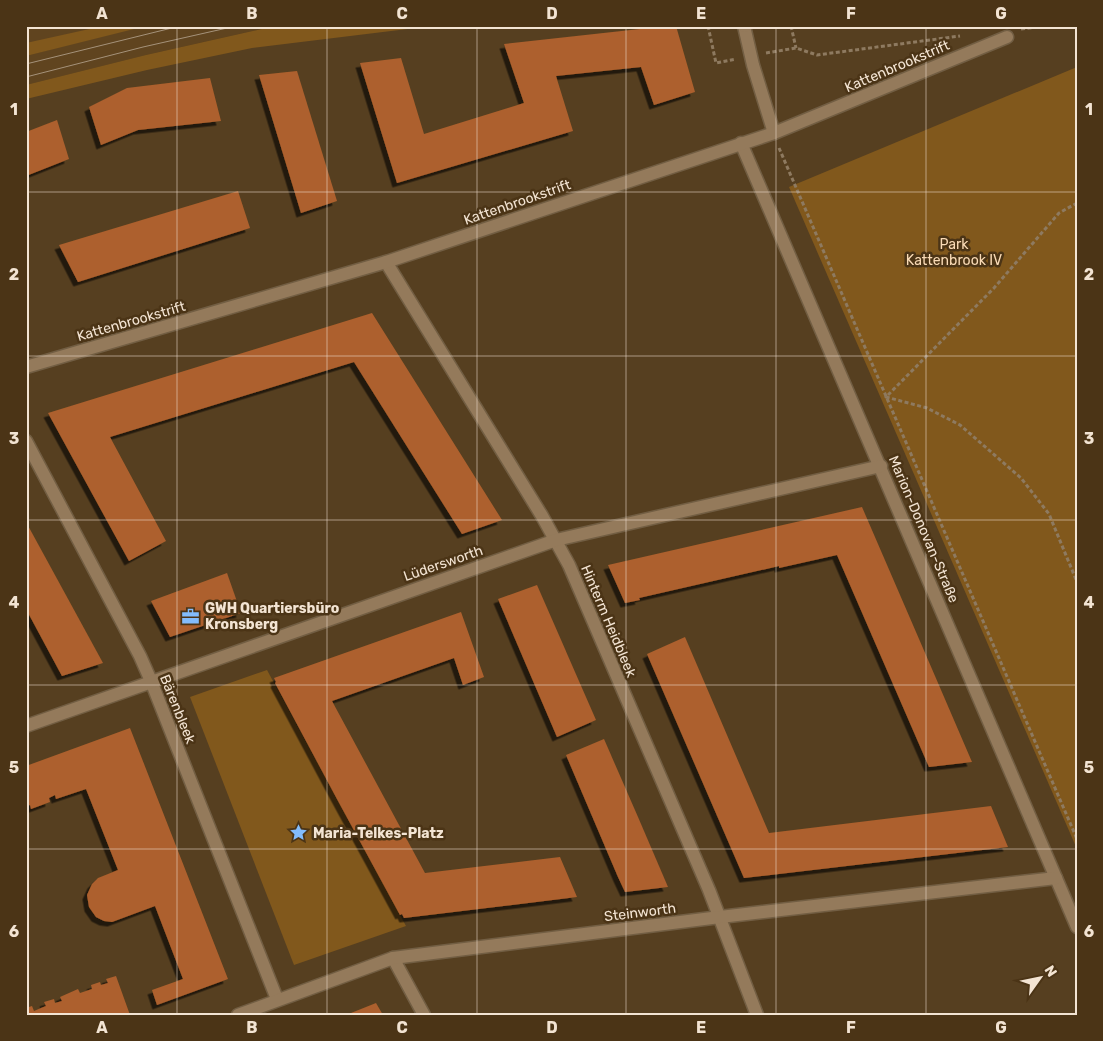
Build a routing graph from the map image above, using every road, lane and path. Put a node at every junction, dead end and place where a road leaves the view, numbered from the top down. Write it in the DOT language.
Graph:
graph roads {
  1 [pos="744,26"];
  2 [pos="791,26"];
  3 [pos="1044,26"];
  4 [pos="1018,29"];
  5 [pos="967,36"];
  6 [pos="1007,37"];
  7 [pos="774,133"];
  8 [pos="741,143"];
  9 [pos="1077,203"];
  10 [pos="386,262"];
  11 [pos="26,367"];
  12 [pos="886,396"];
  13 [pos="26,441"];
  14 [pos="881,466"];
  15 [pos="556,540"];
  16 [pos="1077,582"];
  17 [pos="151,682"];
  18 [pos="26,726"];
  19 [pos="1077,839"];
  20 [pos="1056,878"];
  21 [pos="720,917"];
  22 [pos="1077,927"];
  23 [pos="393,958"];
  24 [pos="277,1000"];
  25 [pos="238,1015"];
  26 [pos="424,1015"];
  27 [pos="757,1015"];
  1 -- 7 [label="street"];
  2 -- 5 [label="path"];
  3 -- 4 [label="path"];
  6 -- 7 [label="street, Kattenbrookstrift"];
  7 -- 8 [label="street, Kattenbrookstrift"];
  7 -- 12 [label="path"];
  8 -- 10 [label="street, Kattenbrookstrift"];
  8 -- 14 [label="street, Marion-Donovan-Straße"];
  9 -- 12 [label="path"];
  10 -- 11 [label="street, Kattenbrookstrift"];
  10 -- 15 [label="street, Hinterm Heidbleek"];
  12 -- 16 [label="path"];
  12 -- 19 [label="path"];
  13 -- 17 [label="street, Bärenbleek"];
  14 -- 15 [label="street, Lüdersworth"];
  14 -- 20 [label="street, Marion-Donovan-Straße"];
  15 -- 17 [label="street, Lüdersworth"];
  15 -- 21 [label="street, Hinterm Heidbleek"];
  17 -- 18 [label="street, Lüdersworth"];
  17 -- 24 [label="street, Bärenbleek"];
  20 -- 21 [label="street, Steinworth"];
  20 -- 22 [label="street, Marion-Donovan-Straße"];
  21 -- 23 [label="street, Steinworth"];
  21 -- 27 [label="street, Hinterm Heidbleek"];
  23 -- 24 [label="street, Steinworth"];
  23 -- 26 [label="street"];
  24 -- 25 [label="street, Steinworth"];
}
